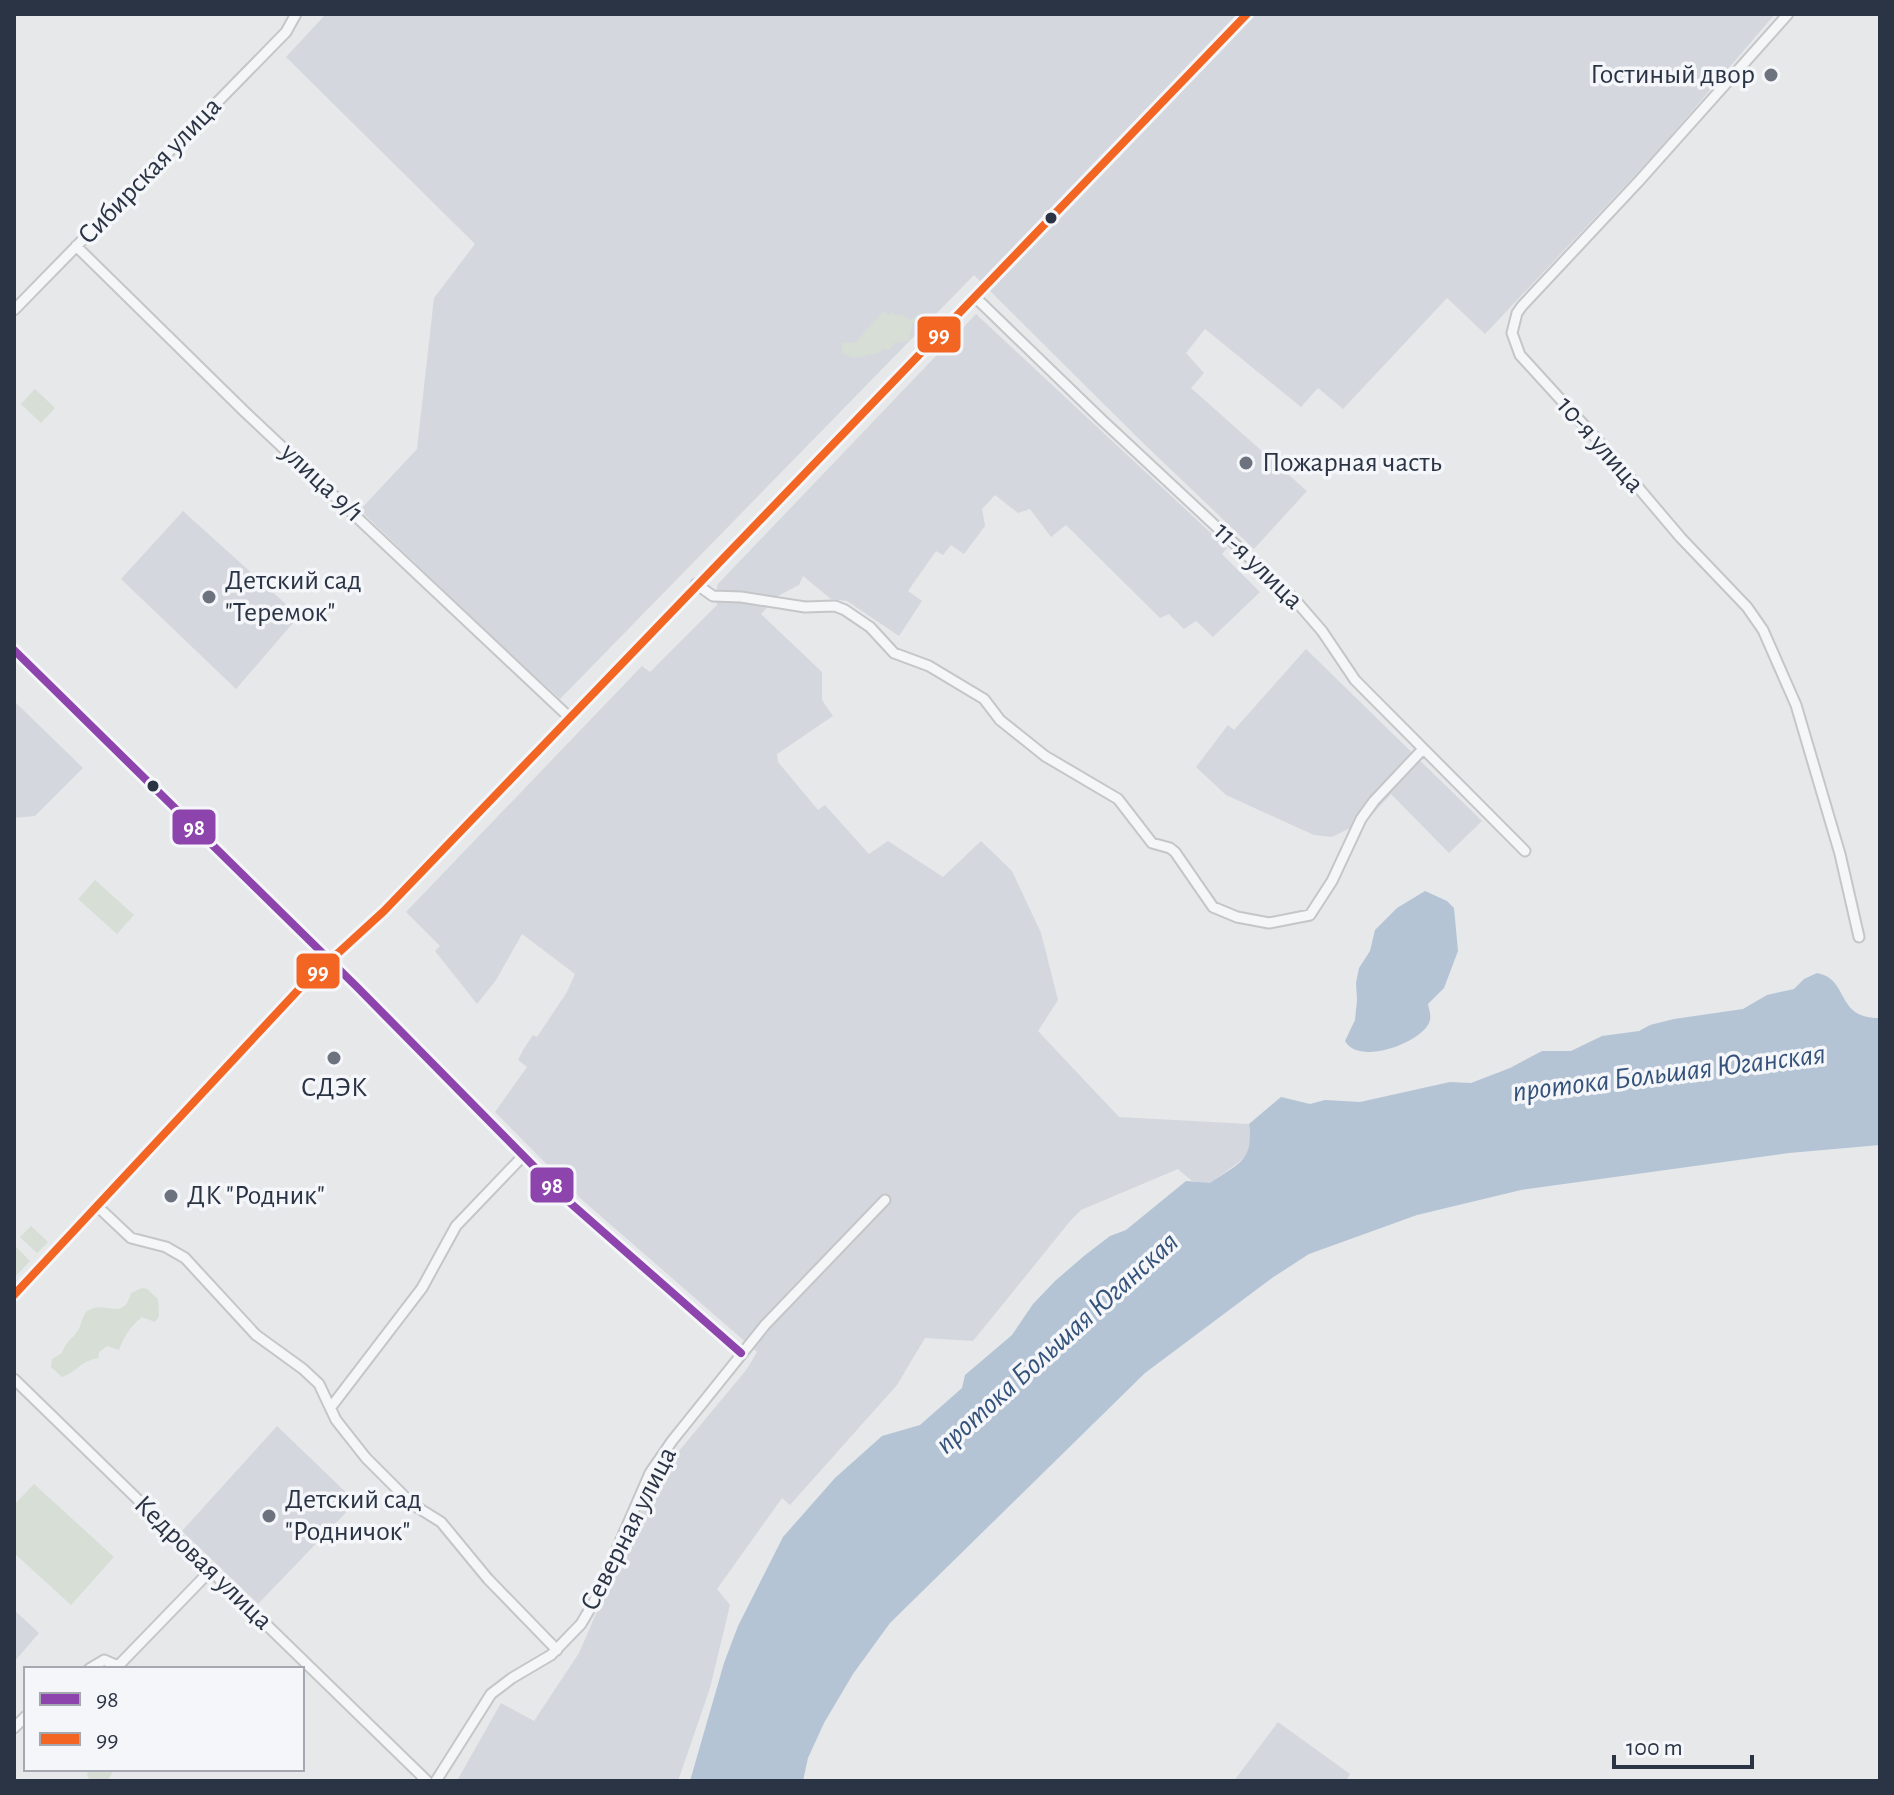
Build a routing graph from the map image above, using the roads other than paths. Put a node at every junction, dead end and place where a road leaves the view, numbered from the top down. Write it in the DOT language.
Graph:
graph roads {
  1 [pos="296,14"];
  2 [pos="1247,14"];
  3 [pos="1788,14"];
  4 [pos="76,246"];
  5 [pos="975,297"];
  6 [pos="14,310"];
  7 [pos="696,584"];
  8 [pos="14,650"];
  9 [pos="569,717"];
  10 [pos="1423,749"];
  11 [pos="1525,851"];
  12 [pos="1859,937"];
  13 [pos="330,960"];
  14 [pos="523,1156"];
  15 [pos="885,1200"];
  16 [pos="97,1206"];
  17 [pos="14,1295"];
  18 [pos="741,1353"];
  19 [pos="14,1379"];
  20 [pos="331,1407"];
  21 [pos="211,1570"];
  22 [pos="557,1650"];
  23 [pos="92,1667"];
  24 [pos="427,1781"];
  25 [pos="436,1781"];
  1 -- 4 [label="street, Сибирская улица"];
  2 -- 5 [label="street"];
  3 -- 12 [label="street, 10-я улица"];
  4 -- 6 [label="street, Сибирская улица"];
  4 -- 9 [label="street, улица 9/1"];
  5 -- 7 [label="street"];
  5 -- 10 [label="street, 11-я улица"];
  7 -- 9 [label="street"];
  7 -- 10 [label="street"];
  8 -- 13 [label="street"];
  9 -- 13 [label="street"];
  10 -- 11 [label="street, 11-я улица"];
  13 -- 14 [label="street"];
  13 -- 16 [label="street"];
  14 -- 18 [label="street"];
  14 -- 20 [label="street"];
  15 -- 18 [label="street, Северная улица"];
  16 -- 17 [label="street"];
  16 -- 20 [label="street"];
  18 -- 22 [label="street, Северная улица"];
  19 -- 21 [label="street, Кедровая улица"];
  20 -- 22 [label="street"];
  21 -- 23 [label="street"];
  21 -- 24 [label="street, Кедровая улица"];
  22 -- 25 [label="street, Северная улица"];
}
